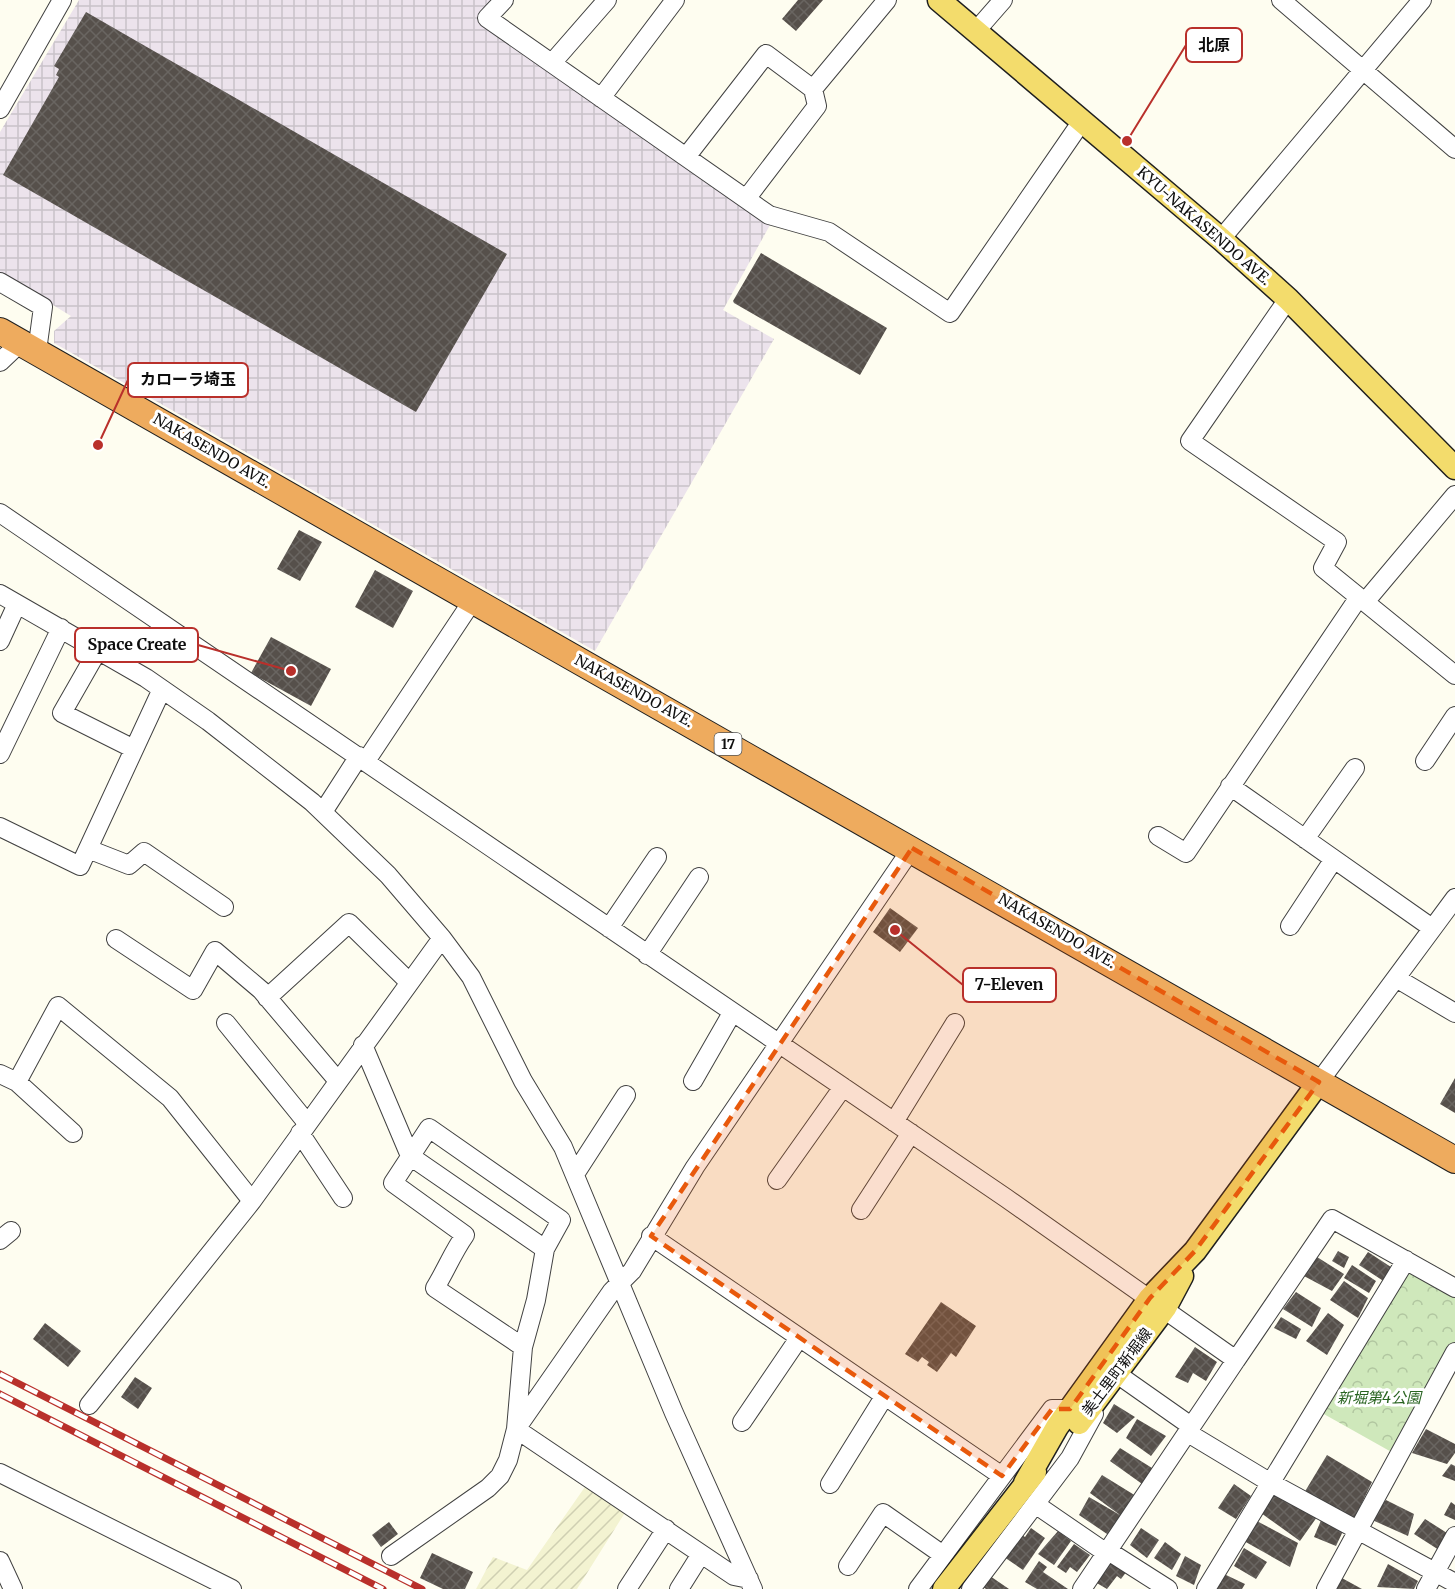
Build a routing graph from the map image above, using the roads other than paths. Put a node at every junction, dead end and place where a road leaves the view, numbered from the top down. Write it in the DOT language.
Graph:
graph roads {
  1 [pos="63,0"];
  2 [pos="504,0"];
  3 [pos="607,0"];
  4 [pos="675,0"];
  5 [pos="887,0"];
  6 [pos="939,0"];
  7 [pos="1003,0"];
  8 [pos="1281,0"];
  9 [pos="1422,0"];
  10 [pos="975,32"];
  11 [pos="552,63"];
  12 [pos="1364,70"];
  13 [pos="813,88"];
  14 [pos="601,98"];
  15 [pos="0,109"];
  16 [pos="1082,121"];
  17 [pos="1455,149"];
  18 [pos="686,157"];
  19 [pos="746,199"];
  20 [pos="1221,239"];
  21 [pos="0,282"];
  22 [pos="1288,299"];
  23 [pos="19,341"];
  24 [pos="0,362"];
  25 [pos="1455,468"];
  26 [pos="1455,495"];
  27 [pos="0,513"];
  28 [pos="0,594"];
  29 [pos="1362,599"];
  30 [pos="473,600"];
  31 [pos="17,603"];
  32 [pos="61,628"];
  33 [pos="0,641"];
  34 [pos="98,650"];
  35 [pos="1455,675"];
  36 [pos="162,689"];
  37 [pos="1455,716"];
  38 [pos="134,749"];
  39 [pos="0,754"];
  40 [pos="362,759"];
  41 [pos="1425,761"];
  42 [pos="1355,768"];
  43 [pos="1230,786"];
  44 [pos="323,812"];
  45 [pos="0,827"];
  46 [pos="1158,836"];
  47 [pos="1305,838"];
  48 [pos="912,848"];
  49 [pos="88,849"];
  50 [pos="657,857"];
  51 [pos="1334,859"];
  52 [pos="699,877"];
  53 [pos="1455,898"];
  54 [pos="224,907"];
  55 [pos="1290,926"];
  56 [pos="609,928"];
  57 [pos="1432,928"];
  58 [pos="442,938"];
  59 [pos="116,939"];
  60 [pos="647,955"];
  61 [pos="1396,978"];
  62 [pos="410,982"];
  63 [pos="267,998"];
  64 [pos="732,1012"];
  65 [pos="1455,1013"];
  66 [pos="226,1023"];
  67 [pos="955,1023"];
  68 [pos="780,1044"];
  69 [pos="363,1045"];
  70 [pos="0,1074"];
  71 [pos="338,1081"];
  72 [pos="693,1081"];
  73 [pos="17,1082"];
  74 [pos="1319,1082"];
  75 [pos="843,1087"];
  76 [pos="626,1095"];
  77 [pos="894,1122"];
  78 [pos="304,1128"];
  79 [pos="73,1133"];
  80 [pos="911,1133"];
  81 [pos="410,1156"];
  82 [pos="1455,1160"];
  83 [pos="575,1174"];
  84 [pos="777,1180"];
  85 [pos="343,1198"];
  86 [pos="252,1201"];
  87 [pos="861,1210"];
  88 [pos="651,1236"];
  89 [pos="545,1249"];
  90 [pos="1406,1260"];
  91 [pos="621,1282"];
  92 [pos="1455,1288"];
  93 [pos="1158,1303"];
  94 [pos="799,1338"];
  95 [pos="523,1347"];
  96 [pos="1455,1352"];
  97 [pos="1236,1360"];
  98 [pos="1109,1368"];
  99 [pos="884,1397"];
  100 [pos="89,1405"];
  101 [pos="1076,1414"];
  102 [pos="742,1422"];
  103 [pos="516,1429"];
  104 [pos="1189,1430"];
  105 [pos="0,1473"];
  106 [pos="1002,1476"];
  107 [pos="1271,1483"];
  108 [pos="830,1484"];
  109 [pos="1035,1504"];
  110 [pos="666,1529"];
  111 [pos="1359,1531"];
  112 [pos="1455,1536"];
  113 [pos="1105,1552"];
  114 [pos="701,1554"];
  115 [pos="943,1555"];
  116 [pos="391,1556"];
  117 [pos="0,1561"];
  118 [pos="848,1566"];
  119 [pos="1435,1572"];
  120 [pos="1455,1583"];
  121 [pos="751,1584"];
  122 [pos="13,1589"];
  123 [pos="232,1589"];
  124 [pos="627,1589"];
  125 [pos="679,1589"];
  126 [pos="918,1589"];
  127 [pos="944,1589"];
  128 [pos="971,1589"];
  129 [pos="1082,1589"];
  130 [pos="1168,1589"];
  131 [pos="1206,1589"];
  132 [pos="1326,1589"];
  133 [pos="1425,1589"];
  1 -- 15 [label="street"];
  2 -- 11 [label="street"];
  3 -- 11 [label="street"];
  4 -- 14 [label="street"];
  5 -- 13 [label="street"];
  6 -- 10 [label="main road, KYU-NAKASENDO AVE."];
  7 -- 10 [label="street"];
  8 -- 12 [label="street"];
  9 -- 12 [label="street"];
  10 -- 16 [label="main road, KYU-NAKASENDO AVE."];
  11 -- 14 [label="street"];
  12 -- 17 [label="street"];
  12 -- 20 [label="street"];
  13 -- 18 [label="street"];
  13 -- 19 [label="street"];
  14 -- 18 [label="street"];
  16 -- 19 [label="street"];
  16 -- 20 [label="main road, KYU-NAKASENDO AVE."];
  18 -- 19 [label="street"];
  20 -- 22 [label="main road, KYU-NAKASENDO AVE."];
  21 -- 23 [label="street"];
  22 -- 25 [label="main road, KYU-NAKASENDO AVE."];
  22 -- 29 [label="street"];
  23 -- 24 [label="street"];
  23 -- 30 [label="highway, NAKASENDO AVE. / 17"];
  26 -- 29 [label="street"];
  27 -- 40 [label="street"];
  28 -- 31 [label="street"];
  29 -- 35 [label="street"];
  29 -- 43 [label="street"];
  30 -- 40 [label="street"];
  30 -- 48 [label="highway, NAKASENDO AVE. / 17"];
  31 -- 32 [label="street"];
  31 -- 33 [label="street"];
  32 -- 34 [label="street"];
  32 -- 39 [label="street"];
  34 -- 36 [label="street"];
  34 -- 38 [label="street"];
  36 -- 38 [label="street"];
  36 -- 44 [label="street"];
  37 -- 41 [label="street"];
  38 -- 49 [label="street"];
  40 -- 44 [label="street"];
  40 -- 56 [label="street"];
  42 -- 47 [label="street"];
  43 -- 46 [label="street"];
  43 -- 47 [label="street"];
  44 -- 58 [label="street"];
  45 -- 49 [label="street"];
  47 -- 51 [label="street"];
  48 -- 68 [label="street"];
  48 -- 74 [label="highway, NAKASENDO AVE. / 17"];
  49 -- 54 [label="street"];
  50 -- 56 [label="street"];
  51 -- 55 [label="street"];
  51 -- 57 [label="street"];
  52 -- 60 [label="street"];
  53 -- 57 [label="street"];
  56 -- 60 [label="street"];
  57 -- 61 [label="street"];
  58 -- 62 [label="street"];
  58 -- 83 [label="street"];
  59 -- 63 [label="street"];
  60 -- 64 [label="street"];
  61 -- 65 [label="street"];
  61 -- 74 [label="street"];
  62 -- 63 [label="street"];
  62 -- 69 [label="street"];
  63 -- 71 [label="street"];
  64 -- 68 [label="street"];
  64 -- 72 [label="street"];
  66 -- 78 [label="street"];
  67 -- 77 [label="street"];
  68 -- 75 [label="street"];
  68 -- 88 [label="street"];
  69 -- 71 [label="street"];
  69 -- 81 [label="street"];
  70 -- 73 [label="street"];
  71 -- 78 [label="street"];
  73 -- 79 [label="street"];
  73 -- 86 [label="street"];
  74 -- 82 [label="highway, NAKASENDO AVE. / 17"];
  74 -- 93 [label="main road, 美土里町新堀線"];
  75 -- 77 [label="street"];
  75 -- 84 [label="street"];
  76 -- 83 [label="street"];
  77 -- 80 [label="street"];
  78 -- 85 [label="street"];
  78 -- 86 [label="street"];
  80 -- 87 [label="street"];
  80 -- 93 [label="street"];
  81 -- 89 [label="street"];
  81 -- 89 [label="street"];
  81 -- 95 [label="street"];
  83 -- 91 [label="street"];
  86 -- 100 [label="street"];
  88 -- 91 [label="street"];
  88 -- 94 [label="street"];
  89 -- 95 [label="street"];
  90 -- 92 [label="street"];
  90 -- 97 [label="street"];
  90 -- 107 [label="street"];
  91 -- 103 [label="street"];
  91 -- 121 [label="street"];
  93 -- 97 [label="street"];
  93 -- 98 [label="main road, 美土里町新堀線"];
  94 -- 99 [label="street"];
  94 -- 102 [label="street"];
  95 -- 103 [label="street"];
  96 -- 111 [label="street"];
  97 -- 104 [label="street"];
  98 -- 101 [label="main road, 美土里町新堀線"];
  98 -- 104 [label="street"];
  98 -- 109 [label="street"];
  99 -- 106 [label="street"];
  99 -- 108 [label="street"];
  101 -- 106 [label="street"];
  101 -- 127 [label="main road, 美土里町新堀線"];
  103 -- 110 [label="street"];
  103 -- 116 [label="street"];
  104 -- 107 [label="street"];
  104 -- 113 [label="street"];
  105 -- 123 [label="street"];
  106 -- 115 [label="street"];
  107 -- 111 [label="street"];
  107 -- 131 [label="street"];
  109 -- 113 [label="street"];
  109 -- 128 [label="street"];
  110 -- 114 [label="street"];
  110 -- 124 [label="street"];
  111 -- 119 [label="street"];
  111 -- 132 [label="street"];
  112 -- 119 [label="street"];
  113 -- 129 [label="street"];
  113 -- 130 [label="street"];
  114 -- 121 [label="street"];
  114 -- 125 [label="street"];
  115 -- 118 [label="street"];
  115 -- 126 [label="street"];
  117 -- 122 [label="street"];
  119 -- 120 [label="street"];
  119 -- 133 [label="street"];
}
